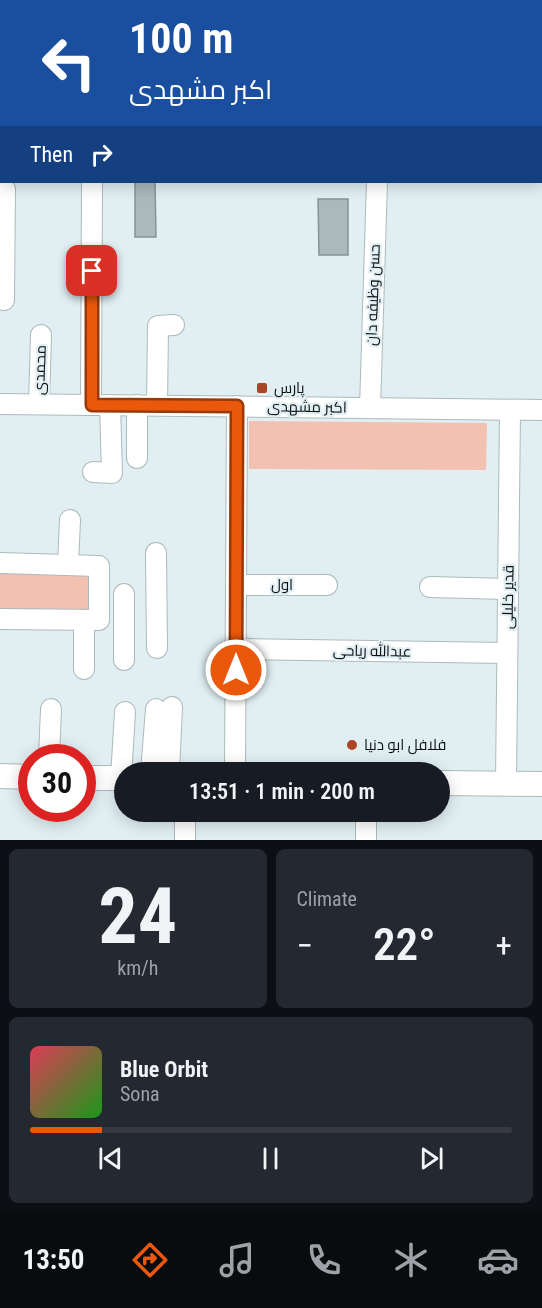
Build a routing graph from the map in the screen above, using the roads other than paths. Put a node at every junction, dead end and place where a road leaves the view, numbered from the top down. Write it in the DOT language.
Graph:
graph roads {
  1 [pos="92,183"];
  2 [pos="377,183"];
  3 [pos="5,189"];
  4 [pos="2,242"];
  5 [pos="4,300"];
  6 [pos="158,325"];
  7 [pos="41,335"];
  8 [pos="0,404"];
  9 [pos="39,404"];
  10 [pos="101,405"];
  11 [pos="137,405"];
  12 [pos="157,405"];
  13 [pos="237,406"];
  14 [pos="370,408"];
  15 [pos="510,410"];
  16 [pos="542,410"];
  17 [pos="137,458"];
  18 [pos="93,472"];
  19 [pos="70,520"];
  20 [pos="156,553"];
  21 [pos="0,563"];
  22 [pos="68,565"];
  23 [pos="236,585"];
  24 [pos="327,585"];
  25 [pos="430,587"];
  26 [pos="508,589"];
  27 [pos="99,594"];
  28 [pos="124,594"];
  29 [pos="154,594"];
  30 [pos="0,619"];
  31 [pos="84,620"];
  32 [pos="157,648"];
  33 [pos="236,650"];
  34 [pos="507,654"];
  35 [pos="124,660"];
  36 [pos="84,669"];
  37 [pos="51,709"];
  38 [pos="125,712"];
  39 [pos="50,744"];
  40 [pos="123,762"];
  41 [pos="154,762"];
  42 [pos="169,762"];
  43 [pos="235,762"];
  44 [pos="0,776"];
  45 [pos="18,777"];
  46 [pos="96,778"];
  47 [pos="114,778"];
  48 [pos="450,783"];
  49 [pos="506,784"];
  50 [pos="542,784"];
  51 [pos="185,822"];
  52 [pos="366,822"];
  53 [pos="185,840"];
  54 [pos="366,840"];
  1 -- 10 [label="street"];
  2 -- 14 [label="street, حسن وظیفه دان"];
  3 -- 4 [label="street"];
  4 -- 5 [label="street"];
  6 -- 12 [label="street"];
  7 -- 9 [label="street, محمدی"];
  8 -- 9 [label="street, اکبر مشهدی"];
  9 -- 10 [label="street, اکبر مشهدی"];
  10 -- 11 [label="street, اکبر مشهدی"];
  10 -- 18 [label="street"];
  11 -- 12 [label="street, اکبر مشهدی"];
  11 -- 17 [label="street"];
  12 -- 13 [label="street, اکبر مشهدی"];
  13 -- 14 [label="street, اکبر مشهدی"];
  13 -- 23 [label="street"];
  14 -- 15 [label="street, اکبر مشهدی"];
  15 -- 16 [label="street, اکبر مشهدی"];
  15 -- 26 [label="street, قدیر خلیلی"];
  19 -- 22 [label="street"];
  20 -- 29 [label="street"];
  21 -- 22 [label="street"];
  22 -- 27 [label="street"];
  23 -- 24 [label="street, اول"];
  23 -- 33 [label="street"];
  25 -- 26 [label="street"];
  26 -- 34 [label="street, قدیر خلیلی"];
  27 -- 28 [label="street"];
  27 -- 31 [label="street"];
  28 -- 29 [label="street"];
  28 -- 35 [label="street"];
  29 -- 32 [label="street"];
  30 -- 31 [label="street"];
  31 -- 36 [label="street"];
  33 -- 34 [label="street, عبدالله ریاحی"];
  33 -- 43 [label="street"];
  34 -- 49 [label="street, قدیر خلیلی"];
  37 -- 39 [label="street"];
  38 -- 40 [label="street"];
  41 -- 42 [label="street"];
  44 -- 45 [label="main road"];
  46 -- 47 [label="main road"];
  48 -- 49 [label="main road"];
  49 -- 50 [label="main road"];
  51 -- 53 [label="street"];
  52 -- 54 [label="street"];
}
